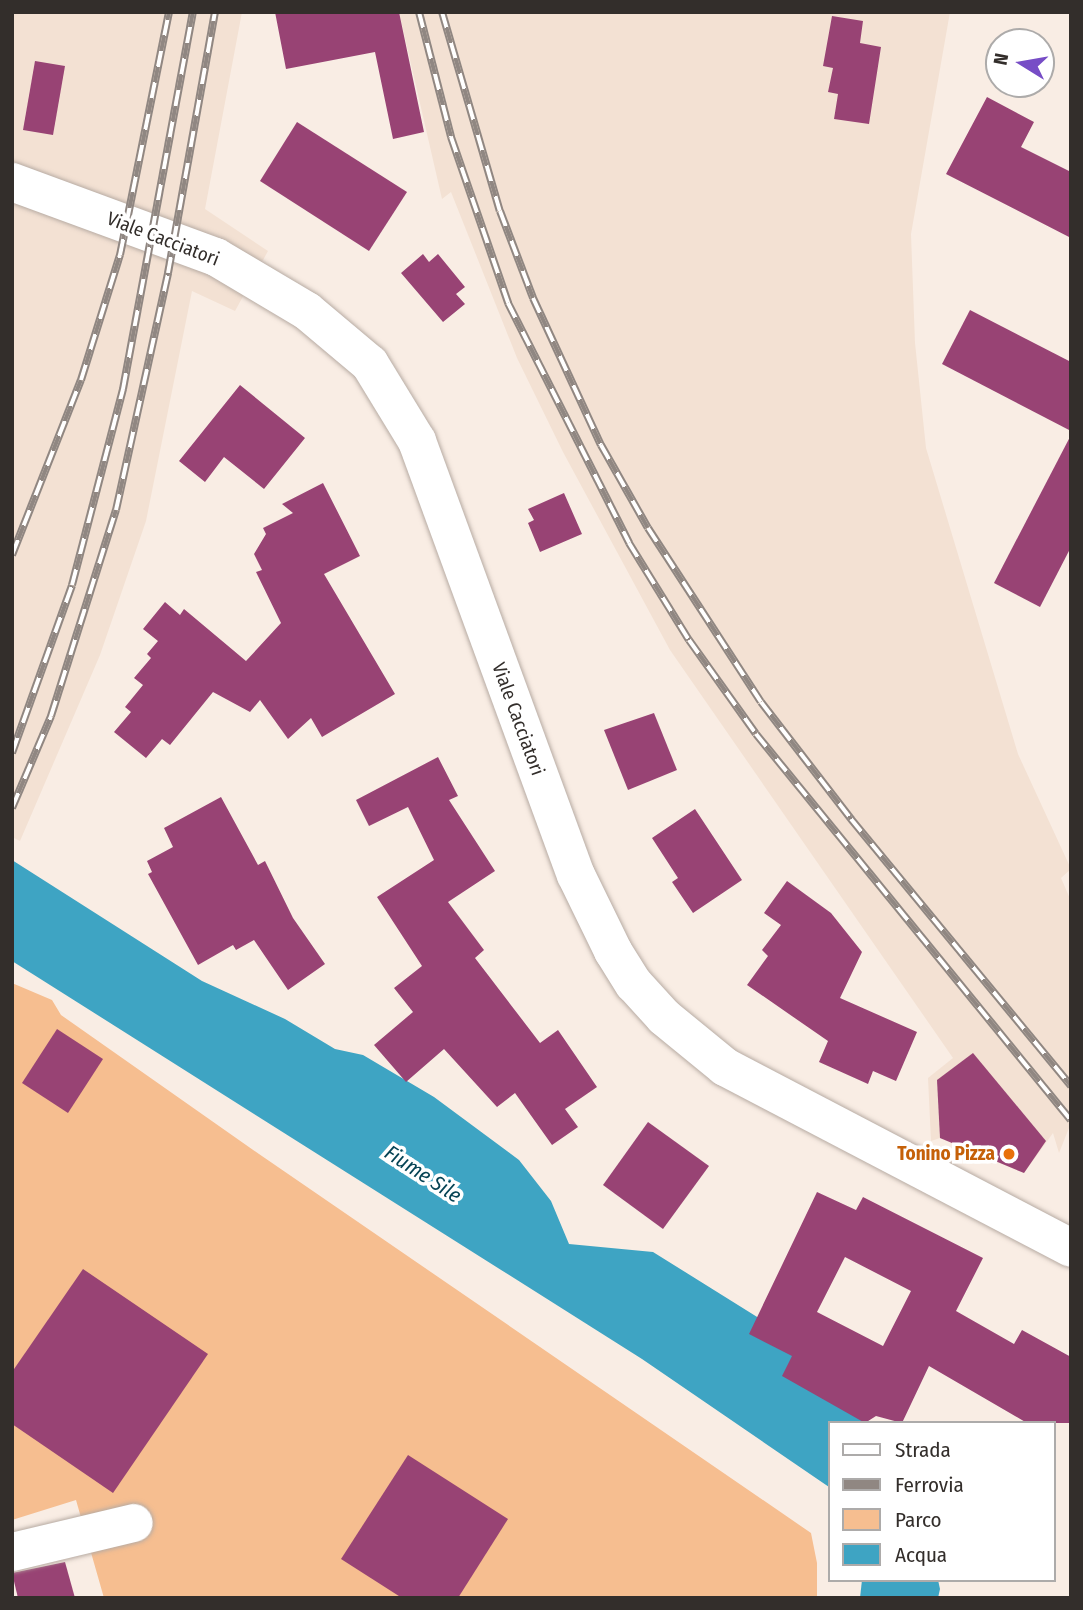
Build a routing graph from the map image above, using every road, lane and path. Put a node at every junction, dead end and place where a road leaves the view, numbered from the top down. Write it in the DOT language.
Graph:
graph roads {
  1 [pos="12,182"];
  2 [pos="1066,1245"];
  3 [pos="134,1523"];
  4 [pos="12,1552"];
  1 -- 2 [label="street, Viale Cacciatori"];
  3 -- 4 [label="street"];
}
